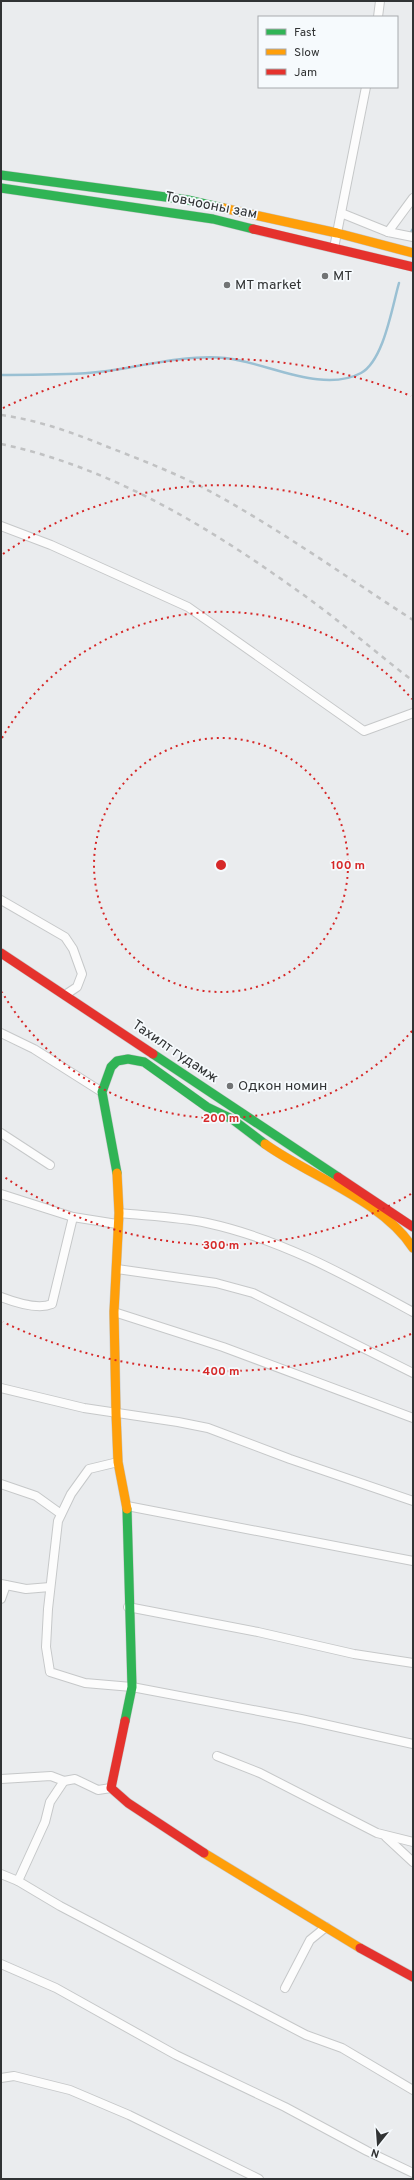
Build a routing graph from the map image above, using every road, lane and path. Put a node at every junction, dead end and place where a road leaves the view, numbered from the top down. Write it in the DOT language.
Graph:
graph roads {
  1 [pos="380,1"];
  2 [pos="378,16"];
  3 [pos="366,88"];
  4 [pos="1,175"];
  5 [pos="1,188"];
  6 [pos="413,198"];
  7 [pos="341,213"];
  8 [pos="388,232"];
  9 [pos="337,233"];
  10 [pos="413,237"];
  11 [pos="334,248"];
  12 [pos="413,253"];
  13 [pos="413,267"];
  14 [pos="1,526"];
  15 [pos="413,713"];
  16 [pos="1,900"];
  17 [pos="1,953"];
  18 [pos="65,995"];
  19 [pos="1,1033"];
  20 [pos="161,1060"];
  21 [pos="154,1070"];
  22 [pos="102,1092"];
  23 [pos="241,1111"];
  24 [pos="232,1119"];
  25 [pos="1,1133"];
  26 [pos="50,1165"];
  27 [pos="1,1194"];
  28 [pos="119,1213"];
  29 [pos="73,1217"];
  30 [pos="117,1224"];
  31 [pos="413,1227"];
  32 [pos="413,1248"];
  33 [pos="117,1269"];
  34 [pos="1,1297"];
  35 [pos="114,1312"];
  36 [pos="413,1312"];
  37 [pos="413,1373"];
  38 [pos="1,1388"];
  39 [pos="116,1412"];
  40 [pos="413,1418"];
  41 [pos="118,1462"];
  42 [pos="1,1484"];
  43 [pos="413,1501"];
  44 [pos="127,1506"];
  45 [pos="61,1514"];
  46 [pos="413,1561"];
  47 [pos="4,1585"];
  48 [pos="50,1587"];
  49 [pos="1,1599"];
  50 [pos="128,1606"];
  51 [pos="413,1662"];
  52 [pos="132,1687"];
  53 [pos="413,1744"];
  54 [pos="217,1756"];
  55 [pos="1,1779"];
  56 [pos="64,1781"];
  57 [pos="110,1788"];
  58 [pos="384,1835"];
  59 [pos="413,1842"];
  60 [pos="413,1862"];
  61 [pos="1,1874"];
  62 [pos="18,1881"];
  63 [pos="326,1927"];
  64 [pos="1,1964"];
  65 [pos="413,1977"];
  66 [pos="285,1988"];
  67 [pos="1,2078"];
  68 [pos="413,2090"];
  69 [pos="413,2173"];
  70 [pos="259,2179"];
  1 -- 2 [label="street"];
  3 -- 7 [label="street"];
  4 -- 9 [label="main road, Товчооны зам"];
  5 -- 11 [label="main road, Товчооны зам"];
  6 -- 8 [label="street"];
  7 -- 8 [label="street"];
  7 -- 9 [label="street"];
  8 -- 10 [label="street"];
  9 -- 11 [label="street"];
  9 -- 12 [label="main road, Товчооны зам"];
  11 -- 13 [label="main road, Товчооны зам"];
  14 -- 15 [label="street"];
  16 -- 18 [label="street"];
  17 -- 18 [label="main road, Тахилт гудамж"];
  18 -- 20 [label="main road, Тахилт гудамж"];
  19 -- 22 [label="street"];
  20 -- 21 [label="street"];
  20 -- 23 [label="main road, Тахилт гудамж"];
  21 -- 22 [label="main road"];
  21 -- 24 [label="main road"];
  22 -- 28 [label="main road"];
  23 -- 24 [label="street"];
  23 -- 31 [label="main road, Тахилт гудамж"];
  24 -- 32 [label="main road"];
  25 -- 26 [label="street"];
  27 -- 29 [label="street"];
  28 -- 30 [label="main road"];
  28 -- 36 [label="street"];
  29 -- 30 [label="street"];
  29 -- 34 [label="street"];
  30 -- 33 [label="main road"];
  33 -- 35 [label="main road"];
  33 -- 37 [label="street"];
  35 -- 39 [label="main road"];
  35 -- 40 [label="street"];
  38 -- 39 [label="street"];
  39 -- 41 [label="main road"];
  39 -- 43 [label="street"];
  41 -- 44 [label="main road"];
  41 -- 45 [label="street"];
  42 -- 45 [label="street"];
  44 -- 46 [label="street"];
  44 -- 50 [label="main road"];
  45 -- 48 [label="street"];
  47 -- 48 [label="street"];
  47 -- 49 [label="street"];
  48 -- 52 [label="street"];
  50 -- 51 [label="street"];
  50 -- 52 [label="main road"];
  52 -- 53 [label="street"];
  52 -- 57 [label="main road"];
  54 -- 58 [label="street"];
  55 -- 56 [label="street"];
  56 -- 57 [label="street"];
  56 -- 62 [label="street"];
  57 -- 63 [label="main road"];
  58 -- 59 [label="street"];
  58 -- 60 [label="street"];
  61 -- 62 [label="street"];
  62 -- 68 [label="street"];
  63 -- 65 [label="main road"];
  63 -- 66 [label="street"];
  64 -- 69 [label="street"];
  67 -- 70 [label="street"];
}
